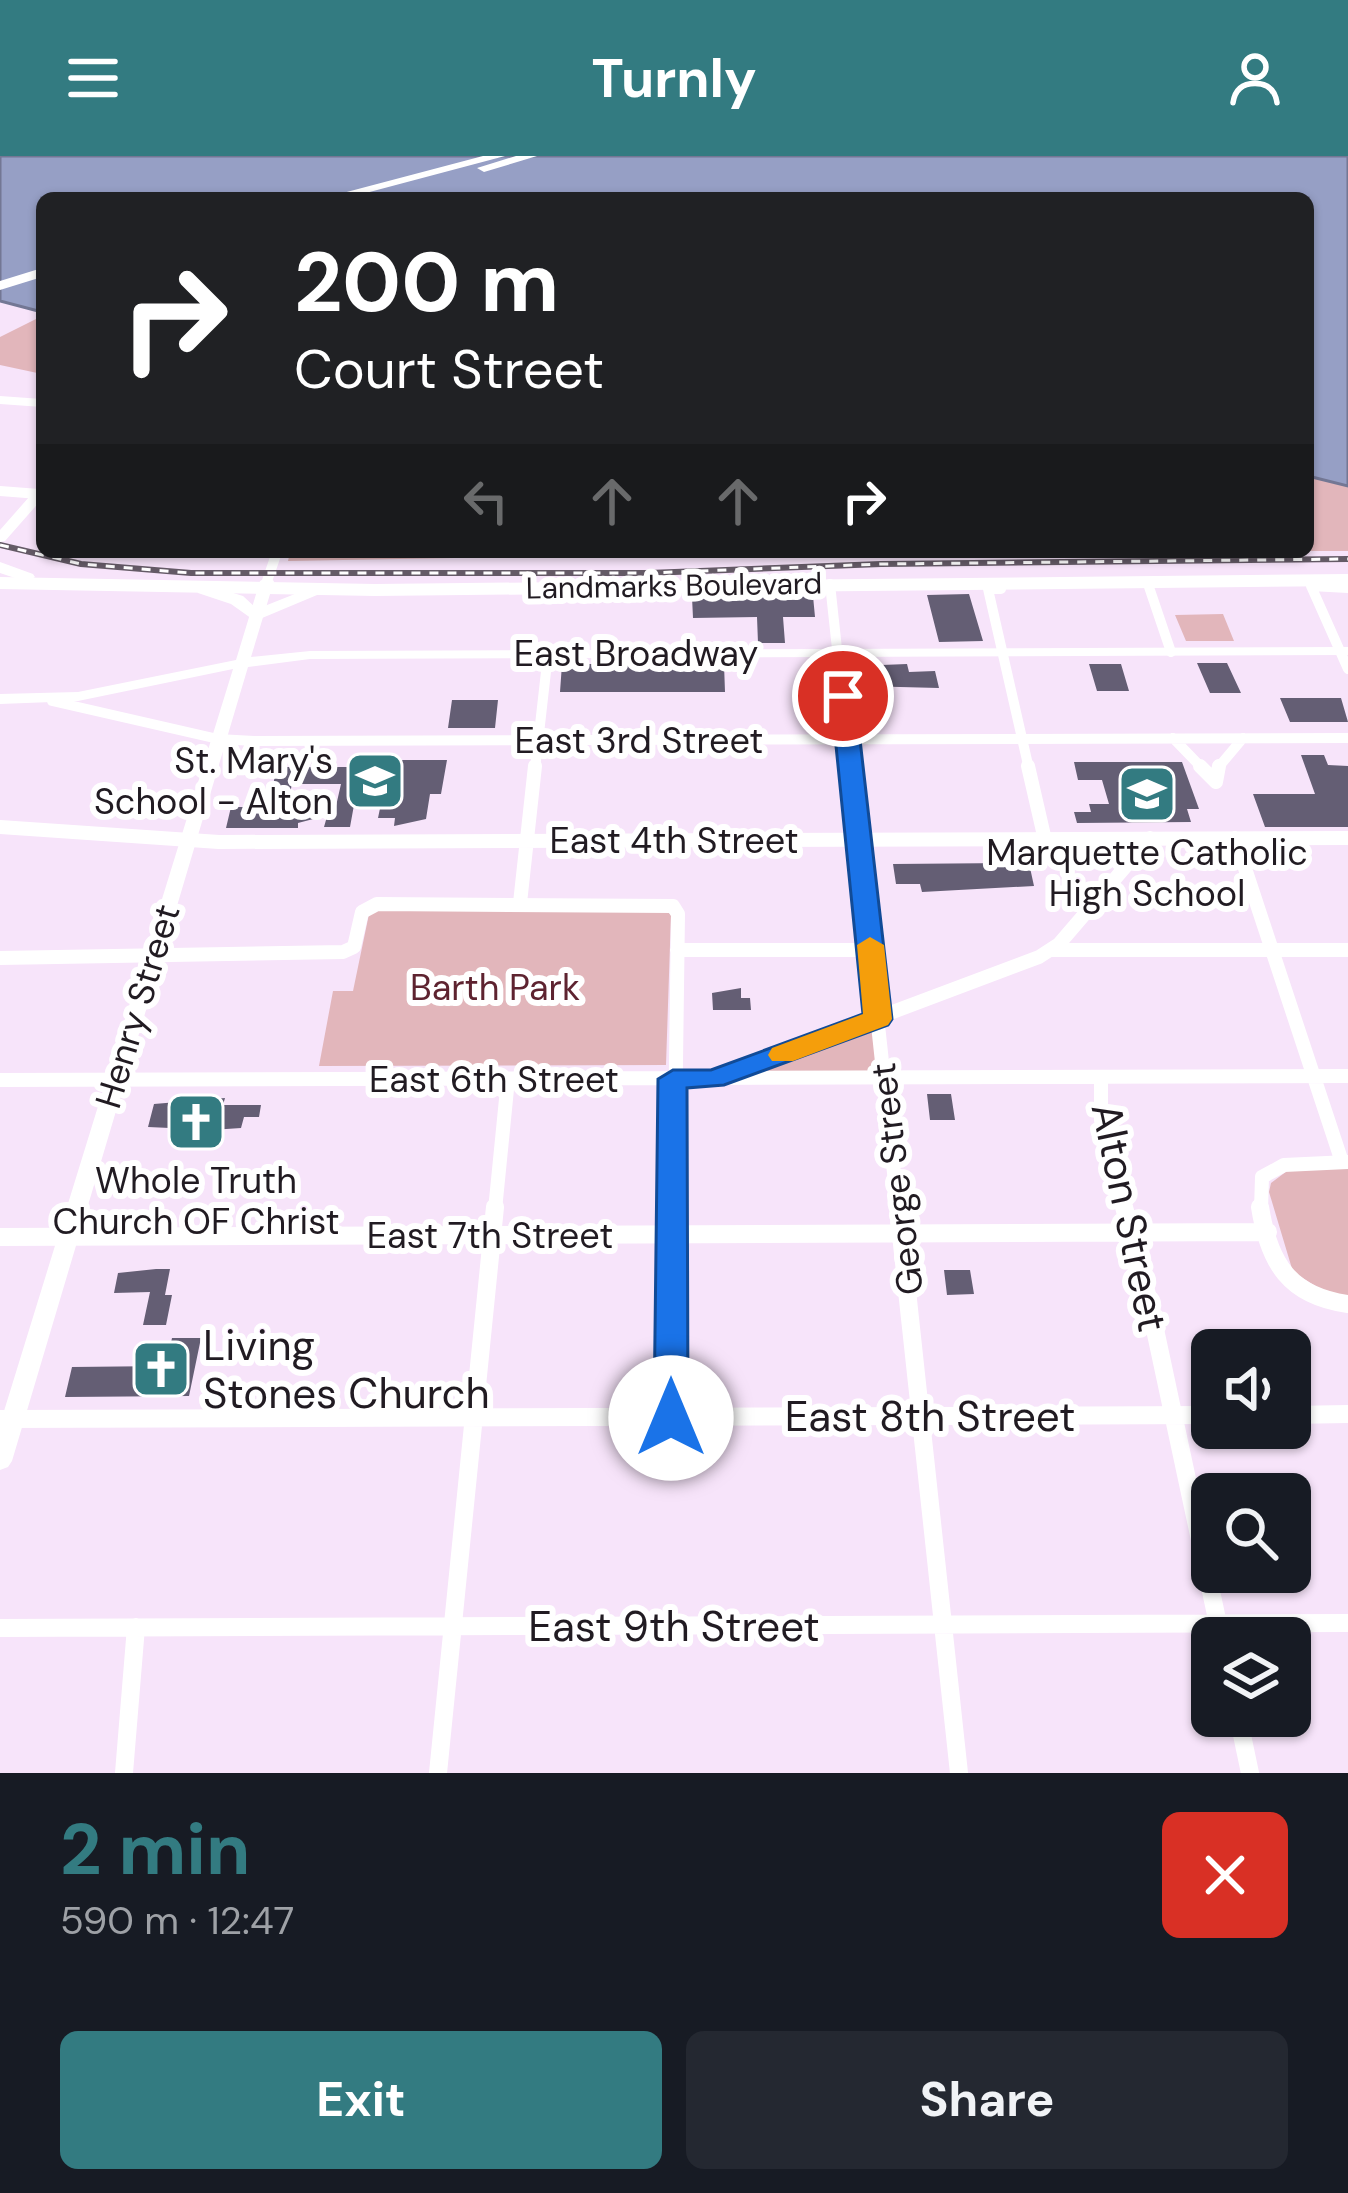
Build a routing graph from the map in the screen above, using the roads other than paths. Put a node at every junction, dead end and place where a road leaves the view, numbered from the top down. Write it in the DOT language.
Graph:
graph roads {
  1 [pos="499,156"];
  2 [pos="531,156"];
  3 [pos="355,192"];
  4 [pos="389,192"];
  5 [pos="36,278"];
  6 [pos="0,290"];
  7 [pos="0,400"];
  8 [pos="36,403"];
  9 [pos="0,491"];
  10 [pos="36,493"];
  11 [pos="36,498"];
  12 [pos="0,538"];
  13 [pos="275,558"];
  14 [pos="8,579"];
  15 [pos="1348,580"];
  16 [pos="830,584"];
  17 [pos="265,586"];
  18 [pos="1311,586"];
  19 [pos="1149,587"];
  20 [pos="204,589"];
  21 [pos="321,590"];
  22 [pos="255,616"];
  23 [pos="1344,651"];
  24 [pos="838,652"];
  25 [pos="1002,652"];
  26 [pos="1171,652"];
  27 [pos="548,654"];
  28 [pos="242,662"];
  29 [pos="1348,669"];
  30 [pos="0,698"];
  31 [pos="52,701"];
  32 [pos="1021,738"];
  33 [pos="1173,738"];
  34 [pos="1243,738"];
  35 [pos="1348,738"];
  36 [pos="218,739"];
  37 [pos="848,739"];
  38 [pos="536,740"];
  39 [pos="0,826"];
  40 [pos="1150,838"];
  41 [pos="1235,838"];
  42 [pos="1348,838"];
  43 [pos="189,839"];
  44 [pos="1045,839"];
  45 [pos="527,840"];
  46 [pos="860,840"];
  47 [pos="520,903"];
  48 [pos="676,950"];
  49 [pos="871,950"];
  50 [pos="1050,950"];
  51 [pos="1273,950"];
  52 [pos="1348,950"];
  53 [pos="154,953"];
  54 [pos="0,958"];
  55 [pos="878,1019"];
  56 [pos="1348,1076"];
  57 [pos="1314,1077"];
  58 [pos="884,1078"];
  59 [pos="1101,1078"];
  60 [pos="508,1079"];
  61 [pos="673,1079"];
  62 [pos="714,1079"];
  63 [pos="0,1080"];
  64 [pos="114,1080"];
  65 [pos="1345,1162"];
  66 [pos="1132,1232"];
  67 [pos="1268,1232"];
  68 [pos="670,1234"];
  69 [pos="904,1234"];
  70 [pos="488,1235"];
  71 [pos="0,1237"];
  72 [pos="66,1237"];
  73 [pos="1348,1304"];
  74 [pos="1348,1414"];
  75 [pos="1174,1415"];
  76 [pos="1191,1415"];
  77 [pos="1311,1415"];
  78 [pos="922,1416"];
  79 [pos="473,1418"];
  80 [pos="671,1418"];
  81 [pos="6,1419"];
  82 [pos="0,1461"];
  83 [pos="1217,1617"];
  84 [pos="1348,1623"];
  85 [pos="943,1625"];
  86 [pos="1311,1625"];
  87 [pos="453,1626"];
  88 [pos="136,1627"];
  89 [pos="0,1628"];
  90 [pos="1191,1630"];
  91 [pos="1242,1737"];
  92 [pos="124,1773"];
  93 [pos="438,1773"];
  94 [pos="959,1773"];
  95 [pos="1250,1773"];
  1 -- 3 [label="highway"];
  2 -- 4 [label="highway"];
  5 -- 6 [label="highway"];
  7 -- 8 [label="street"];
  9 -- 10 [label="street"];
  11 -- 12 [label="street"];
  13 -- 17 [label="street, Henry Street"];
  14 -- 17 [label="highway, Landmarks Boulevard"];
  14 -- 20 [label="highway, Landmarks Boulevard"];
  15 -- 16 [label="highway, Landmarks Boulevard"];
  15 -- 17 [label="highway, Landmarks Boulevard"];
  15 -- 18 [label="street"];
  16 -- 21 [label="highway, Landmarks Boulevard"];
  16 -- 24 [label="street, George Street"];
  17 -- 20 [label="highway, Landmarks Boulevard"];
  17 -- 21 [label="highway, Landmarks Boulevard"];
  17 -- 22 [label="street, Henry Street"];
  18 -- 19 [label="street"];
  18 -- 23 [label="street"];
  19 -- 25 [label="street"];
  19 -- 26 [label="street"];
  20 -- 22 [label="main road"];
  21 -- 22 [label="main road"];
  22 -- 28 [label="street, Henry Street"];
  23 -- 26 [label="street, East Broadway"];
  23 -- 29 [label="street"];
  24 -- 25 [label="street, East Broadway"];
  24 -- 27 [label="street, East Broadway"];
  24 -- 37 [label="street, George Street"];
  25 -- 26 [label="street, East Broadway"];
  25 -- 32 [label="street"];
  27 -- 28 [label="street, East Broadway"];
  27 -- 38 [label="street"];
  28 -- 31 [label="street, East Broadway"];
  28 -- 36 [label="street, Henry Street"];
  30 -- 31 [label="street, East Broadway"];
  31 -- 36 [label="street, East 3rd Street"];
  32 -- 33 [label="street, East 3rd Street"];
  32 -- 37 [label="street, East 3rd Street"];
  32 -- 44 [label="street"];
  33 -- 34 [label="street, East 3rd Street"];
  33 -- 34 [label="street"];
  34 -- 35 [label="street, East 3rd Street"];
  36 -- 38 [label="street, East 3rd Street"];
  36 -- 43 [label="street, Henry Street"];
  37 -- 38 [label="street, East 3rd Street"];
  37 -- 46 [label="street, George Street"];
  38 -- 45 [label="street"];
  39 -- 43 [label="street, East 4th Street"];
  40 -- 41 [label="street, East 4th Street"];
  40 -- 44 [label="street, East 4th Street"];
  40 -- 50 [label="street"];
  41 -- 42 [label="street, East 4th Street"];
  41 -- 51 [label="street"];
  43 -- 45 [label="street, East 4th Street"];
  43 -- 53 [label="street, Henry Street"];
  44 -- 46 [label="street, East 4th Street"];
  45 -- 46 [label="street, East 4th Street"];
  45 -- 47 [label="street"];
  46 -- 49 [label="street, George Street"];
  47 -- 48 [label="street"];
  47 -- 53 [label="street"];
  48 -- 49 [label="street"];
  48 -- 61 [label="street"];
  49 -- 55 [label="street, George Street"];
  50 -- 51 [label="street"];
  50 -- 55 [label="street"];
  51 -- 52 [label="street"];
  51 -- 57 [label="street"];
  53 -- 54 [label="street"];
  53 -- 64 [label="street, Henry Street"];
  55 -- 58 [label="street, George Street"];
  55 -- 62 [label="street"];
  56 -- 57 [label="street, East 6th Street"];
  57 -- 59 [label="street, East 6th Street"];
  57 -- 65 [label="street"];
  58 -- 59 [label="street, East 6th Street"];
  58 -- 62 [label="street, East 6th Street"];
  58 -- 69 [label="street, George Street"];
  59 -- 66 [label="street, Alton Street"];
  60 -- 61 [label="street, East 6th Street"];
  60 -- 64 [label="street, East 6th Street"];
  60 -- 70 [label="street"];
  61 -- 62 [label="street, East 6th Street"];
  61 -- 68 [label="street"];
  63 -- 64 [label="street, East 6th Street"];
  64 -- 72 [label="street, Henry Street"];
  65 -- 67 [label="street"];
  66 -- 67 [label="street, East 7th Street"];
  66 -- 69 [label="street, East 7th Street"];
  66 -- 75 [label="street, Alton Street"];
  67 -- 73 [label="street"];
  68 -- 69 [label="street, East 7th Street"];
  68 -- 70 [label="street, East 7th Street"];
  68 -- 80 [label="street"];
  69 -- 78 [label="street, George Street"];
  70 -- 72 [label="street, East 7th Street"];
  70 -- 79 [label="street"];
  71 -- 72 [label="street, East 7th Street"];
  72 -- 81 [label="street, Henry Street"];
  74 -- 77 [label="street"];
  75 -- 76 [label="street, East 8th Street"];
  75 -- 78 [label="street, East 8th Street"];
  75 -- 83 [label="street, Alton Street"];
  78 -- 80 [label="street, East 8th Street"];
  78 -- 85 [label="street, George Street"];
  79 -- 80 [label="street, East 8th Street"];
  79 -- 81 [label="street, East 8th Street"];
  79 -- 87 [label="street"];
  81 -- 82 [label="street, Henry Street"];
  84 -- 86 [label="street, East 9th Street"];
  85 -- 87 [label="street, East 9th Street"];
  85 -- 90 [label="street, East 9th Street"];
  85 -- 94 [label="street, George Street"];
  87 -- 88 [label="street, East 9th Street"];
  87 -- 93 [label="street"];
  88 -- 89 [label="street, East 9th Street"];
  88 -- 92 [label="street"];
  91 -- 95 [label="street"];
}
